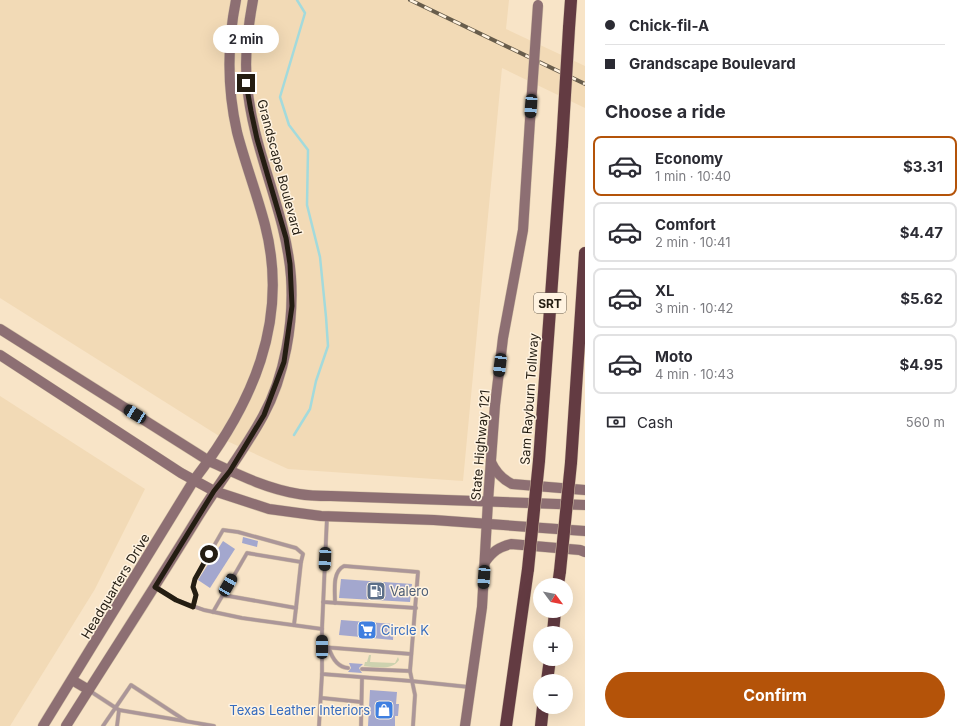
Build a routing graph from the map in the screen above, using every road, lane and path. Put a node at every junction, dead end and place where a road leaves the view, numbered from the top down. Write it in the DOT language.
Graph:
graph roads {
  1 [pos="236,0"];
  2 [pos="253,0"];
  3 [pos="571,0"];
  4 [pos="538,3"];
  5 [pos="284,230"];
  6 [pos="266,233"];
  7 [pos="585,253"];
  8 [pos="0,329"];
  9 [pos="0,354"];
  10 [pos="210,461"];
  11 [pos="491,462"];
  12 [pos="230,471"];
  13 [pos="194,480"];
  14 [pos="585,490"];
  15 [pos="214,491"];
  16 [pos="488,501"];
  17 [pos="585,505"];
  18 [pos="327,516"];
  19 [pos="487,523"];
  20 [pos="585,531"];
  21 [pos="585,552"];
  22 [pos="301,562"];
  23 [pos="485,562"];
  24 [pos="559,578"];
  25 [pos="155,587"];
  26 [pos="222,595"];
  27 [pos="323,602"];
  28 [pos="335,603"];
  29 [pos="193,607"];
  30 [pos="296,608"];
  31 [pos="416,608"];
  32 [pos="213,612"];
  33 [pos="294,625"];
  34 [pos="322,629"];
  35 [pos="322,647"];
  36 [pos="329,648"];
  37 [pos="411,654"];
  38 [pos="348,668"];
  39 [pos="362,669"];
  40 [pos="410,671"];
  41 [pos="322,674"];
  42 [pos="362,678"];
  43 [pos="72,680"];
  44 [pos="411,680"];
  45 [pos="471,687"];
  46 [pos="89,690"];
  47 [pos="322,698"];
  48 [pos="361,702"];
  49 [pos="117,709"];
  50 [pos="542,714"];
  51 [pos="548,714"];
  52 [pos="187,721"];
  53 [pos="43,726"];
  54 [pos="66,726"];
  55 [pos="103,726"];
  56 [pos="117,726"];
  57 [pos="214,726"];
  58 [pos="319,726"];
  59 [pos="361,726"];
  60 [pos="413,726"];
  61 [pos="465,726"];
  62 [pos="506,726"];
  63 [pos="541,726"];
  64 [pos="548,726"];
  1 -- 6 [label="main road"];
  2 -- 5 [label="main road, Grandscape Boulevard"];
  3 -- 62 [label="highway, Sam Rayburn Tollway / SRT, bridge"];
  4 -- 11 [label="main road, State Highway 121, bridge"];
  5 -- 6 [label="main road"];
  5 -- 12 [label="main road, Grandscape Boulevard"];
  6 -- 10 [label="main road"];
  7 -- 24 [label="highway, SRT, bridge"];
  8 -- 10 [label="main road"];
  9 -- 13 [label="main road"];
  10 -- 12 [label="main road"];
  10 -- 13 [label="main road, Headquarters Drive"];
  11 -- 14 [label="main road"];
  11 -- 16 [label="main road, State Highway 121"];
  12 -- 15 [label="main road"];
  12 -- 16 [label="main road"];
  13 -- 15 [label="main road"];
  13 -- 43 [label="main road, Headquarters Drive"];
  15 -- 18 [label="main road"];
  15 -- 25 [label="main road"];
  16 -- 17 [label="main road"];
  16 -- 19 [label="main road, State Highway 121"];
  18 -- 19 [label="main road"];
  18 -- 27 [label="lane"];
  19 -- 20 [label="main road"];
  19 -- 23 [label="main road, State Highway 121"];
  21 -- 23 [label="main road"];
  22 -- 26 [label="lane"];
  22 -- 29 [label="lane"];
  22 -- 30 [label="lane"];
  23 -- 45 [label="main road, State Highway 121"];
  25 -- 29 [label="lane"];
  25 -- 46 [label="main road"];
  26 -- 30 [label="lane"];
  26 -- 32 [label="lane"];
  27 -- 28 [label="lane"];
  27 -- 34 [label="lane"];
  28 -- 31 [label="lane"];
  28 -- 31 [label="lane"];
  29 -- 32 [label="lane"];
  30 -- 33 [label="lane"];
  31 -- 37 [label="lane"];
  32 -- 33 [label="lane"];
  33 -- 34 [label="lane"];
  34 -- 35 [label="lane"];
  35 -- 36 [label="lane"];
  35 -- 41 [label="lane"];
  36 -- 37 [label="lane"];
  36 -- 38 [label="lane"];
  37 -- 40 [label="lane"];
  39 -- 40 [label="lane"];
  40 -- 44 [label="lane"];
  41 -- 42 [label="lane"];
  41 -- 47 [label="lane"];
  42 -- 44 [label="lane"];
  42 -- 48 [label="lane"];
  43 -- 46 [label="main road"];
  43 -- 53 [label="main road, Headquarters Drive"];
  44 -- 45 [label="lane"];
  44 -- 60 [label="lane"];
  45 -- 61 [label="main road, State Highway 121"];
  46 -- 49 [label="lane"];
  46 -- 54 [label="main road"];
  47 -- 48 [label="lane"];
  47 -- 58 [label="lane"];
  48 -- 59 [label="lane"];
  49 -- 52 [label="lane"];
  49 -- 52 [label="lane"];
  49 -- 55 [label="lane"];
  49 -- 56 [label="lane"];
  50 -- 63 [label="highway"];
  51 -- 64 [label="highway"];
  52 -- 57 [label="lane"];
}
